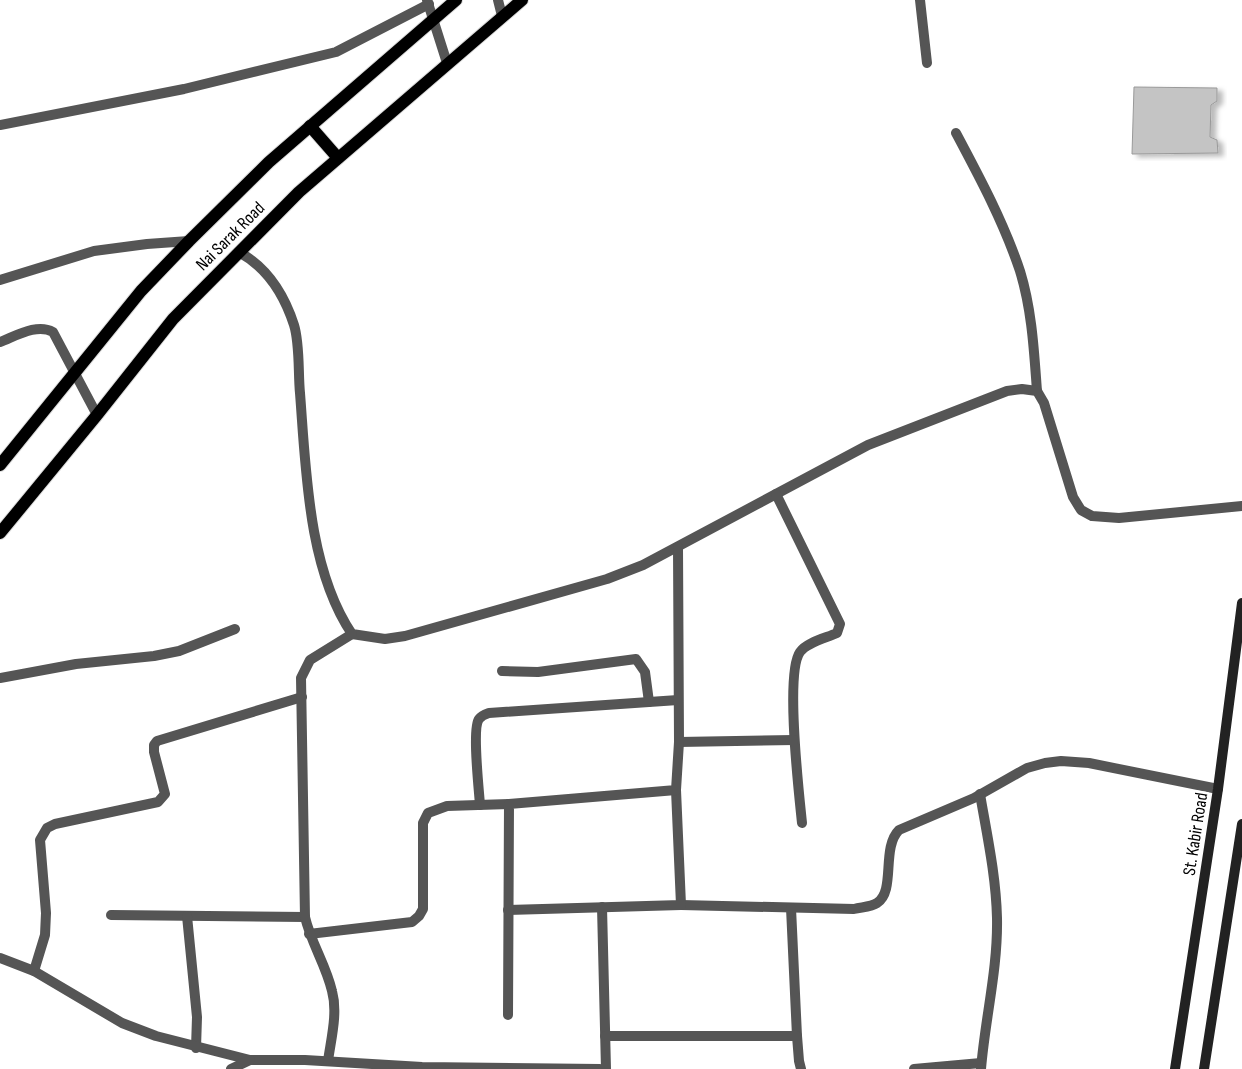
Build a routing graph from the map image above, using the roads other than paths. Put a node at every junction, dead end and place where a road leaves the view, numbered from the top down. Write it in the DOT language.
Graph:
graph roads {
  1 [pos="456,0"];
  2 [pos="498,0"];
  3 [pos="522,0"];
  4 [pos="920,0"];
  5 [pos="428,2"];
  6 [pos="502,16"];
  7 [pos="434,19"];
  8 [pos="447,63"];
  9 [pos="927,63"];
  10 [pos="0,124"];
  11 [pos="310,126"];
  12 [pos="956,133"];
  13 [pos="338,158"];
  14 [pos="189,241"];
  15 [pos="239,252"];
  16 [pos="0,280"];
  17 [pos="0,342"];
  18 [pos="75,372"];
  19 [pos="1037,391"];
  20 [pos="98,415"];
  21 [pos="0,465"];
  22 [pos="776,494"];
  23 [pos="1242,506"];
  24 [pos="0,533"];
  25 [pos="678,547"];
  26 [pos="1242,604"];
  27 [pos="235,629"];
  28 [pos="352,634"];
  29 [pos="502,671"];
  30 [pos="0,678"];
  31 [pos="302,696"];
  32 [pos="678,700"];
  33 [pos="648,702"];
  34 [pos="794,740"];
  35 [pos="678,742"];
  36 [pos="1218,789"];
  37 [pos="676,790"];
  38 [pos="980,794"];
  39 [pos="509,804"];
  40 [pos="480,805"];
  41 [pos="802,823"];
  42 [pos="1242,824"];
  43 [pos="682,905"];
  44 [pos="602,907"];
  45 [pos="792,908"];
  46 [pos="508,910"];
  47 [pos="111,914"];
  48 [pos="187,916"];
  49 [pos="305,917"];
  50 [pos="309,934"];
  51 [pos="0,958"];
  52 [pos="34,971"];
  53 [pos="508,1015"];
  54 [pos="605,1036"];
  55 [pos="797,1036"];
  56 [pos="196,1048"];
  57 [pos="250,1060"];
  58 [pos="328,1061"];
  59 [pos="294,1064"];
  60 [pos="981,1066"];
  61 [pos="231,1069"];
  62 [pos="600,1069"];
  63 [pos="606,1069"];
  64 [pos="801,1069"];
  65 [pos="914,1069"];
  66 [pos="1175,1069"];
  67 [pos="1204,1069"];
  1 -- 7 [label="main road, Nai Sarak Road"];
  2 -- 6 [label="street"];
  3 -- 6 [label="main road, Nai Sarak Road"];
  4 -- 9 [label="street"];
  5 -- 7 [label="street"];
  5 -- 10 [label="street"];
  6 -- 8 [label="main road, Nai Sarak Road"];
  7 -- 8 [label="street"];
  7 -- 11 [label="main road, Nai Sarak Road"];
  8 -- 13 [label="main road, Nai Sarak Road"];
  11 -- 13 [label="main road"];
  11 -- 14 [label="main road, Nai Sarak Road"];
  12 -- 19 [label="street"];
  13 -- 15 [label="main road, Nai Sarak Road"];
  14 -- 16 [label="street"];
  14 -- 18 [label="main road, Nai Sarak Road"];
  15 -- 20 [label="main road, Nai Sarak Road"];
  15 -- 28 [label="street"];
  17 -- 18 [label="street"];
  18 -- 20 [label="street"];
  18 -- 21 [label="main road, Nai Sarak Road"];
  19 -- 22 [label="street"];
  19 -- 23 [label="street"];
  20 -- 24 [label="main road, Nai Sarak Road"];
  22 -- 25 [label="street"];
  22 -- 34 [label="street"];
  25 -- 28 [label="street"];
  25 -- 32 [label="street"];
  26 -- 36 [label="main road, St. Kabir Road"];
  27 -- 30 [label="street"];
  28 -- 31 [label="street"];
  29 -- 33 [label="street"];
  31 -- 49 [label="street"];
  31 -- 52 [label="street"];
  32 -- 33 [label="street"];
  32 -- 35 [label="street"];
  33 -- 40 [label="street"];
  34 -- 35 [label="street"];
  34 -- 41 [label="street"];
  35 -- 37 [label="street"];
  36 -- 38 [label="street"];
  36 -- 66 [label="main road, St. Kabir Road"];
  37 -- 39 [label="street"];
  37 -- 43 [label="street"];
  38 -- 45 [label="street"];
  38 -- 60 [label="street"];
  39 -- 40 [label="street"];
  39 -- 46 [label="street"];
  40 -- 50 [label="street"];
  42 -- 67 [label="main road"];
  43 -- 44 [label="street"];
  43 -- 45 [label="street"];
  44 -- 46 [label="street"];
  44 -- 54 [label="street"];
  45 -- 55 [label="street"];
  46 -- 53 [label="street"];
  47 -- 48 [label="street"];
  48 -- 49 [label="street"];
  48 -- 56 [label="street"];
  49 -- 50 [label="street"];
  50 -- 58 [label="street"];
  51 -- 52 [label="street"];
  52 -- 56 [label="street"];
  54 -- 55 [label="street"];
  54 -- 63 [label="street"];
  55 -- 64 [label="street"];
  56 -- 57 [label="street"];
  57 -- 59 [label="street"];
  57 -- 61 [label="street"];
  58 -- 59 [label="street"];
  58 -- 62 [label="street"];
  60 -- 65 [label="street"];
}
